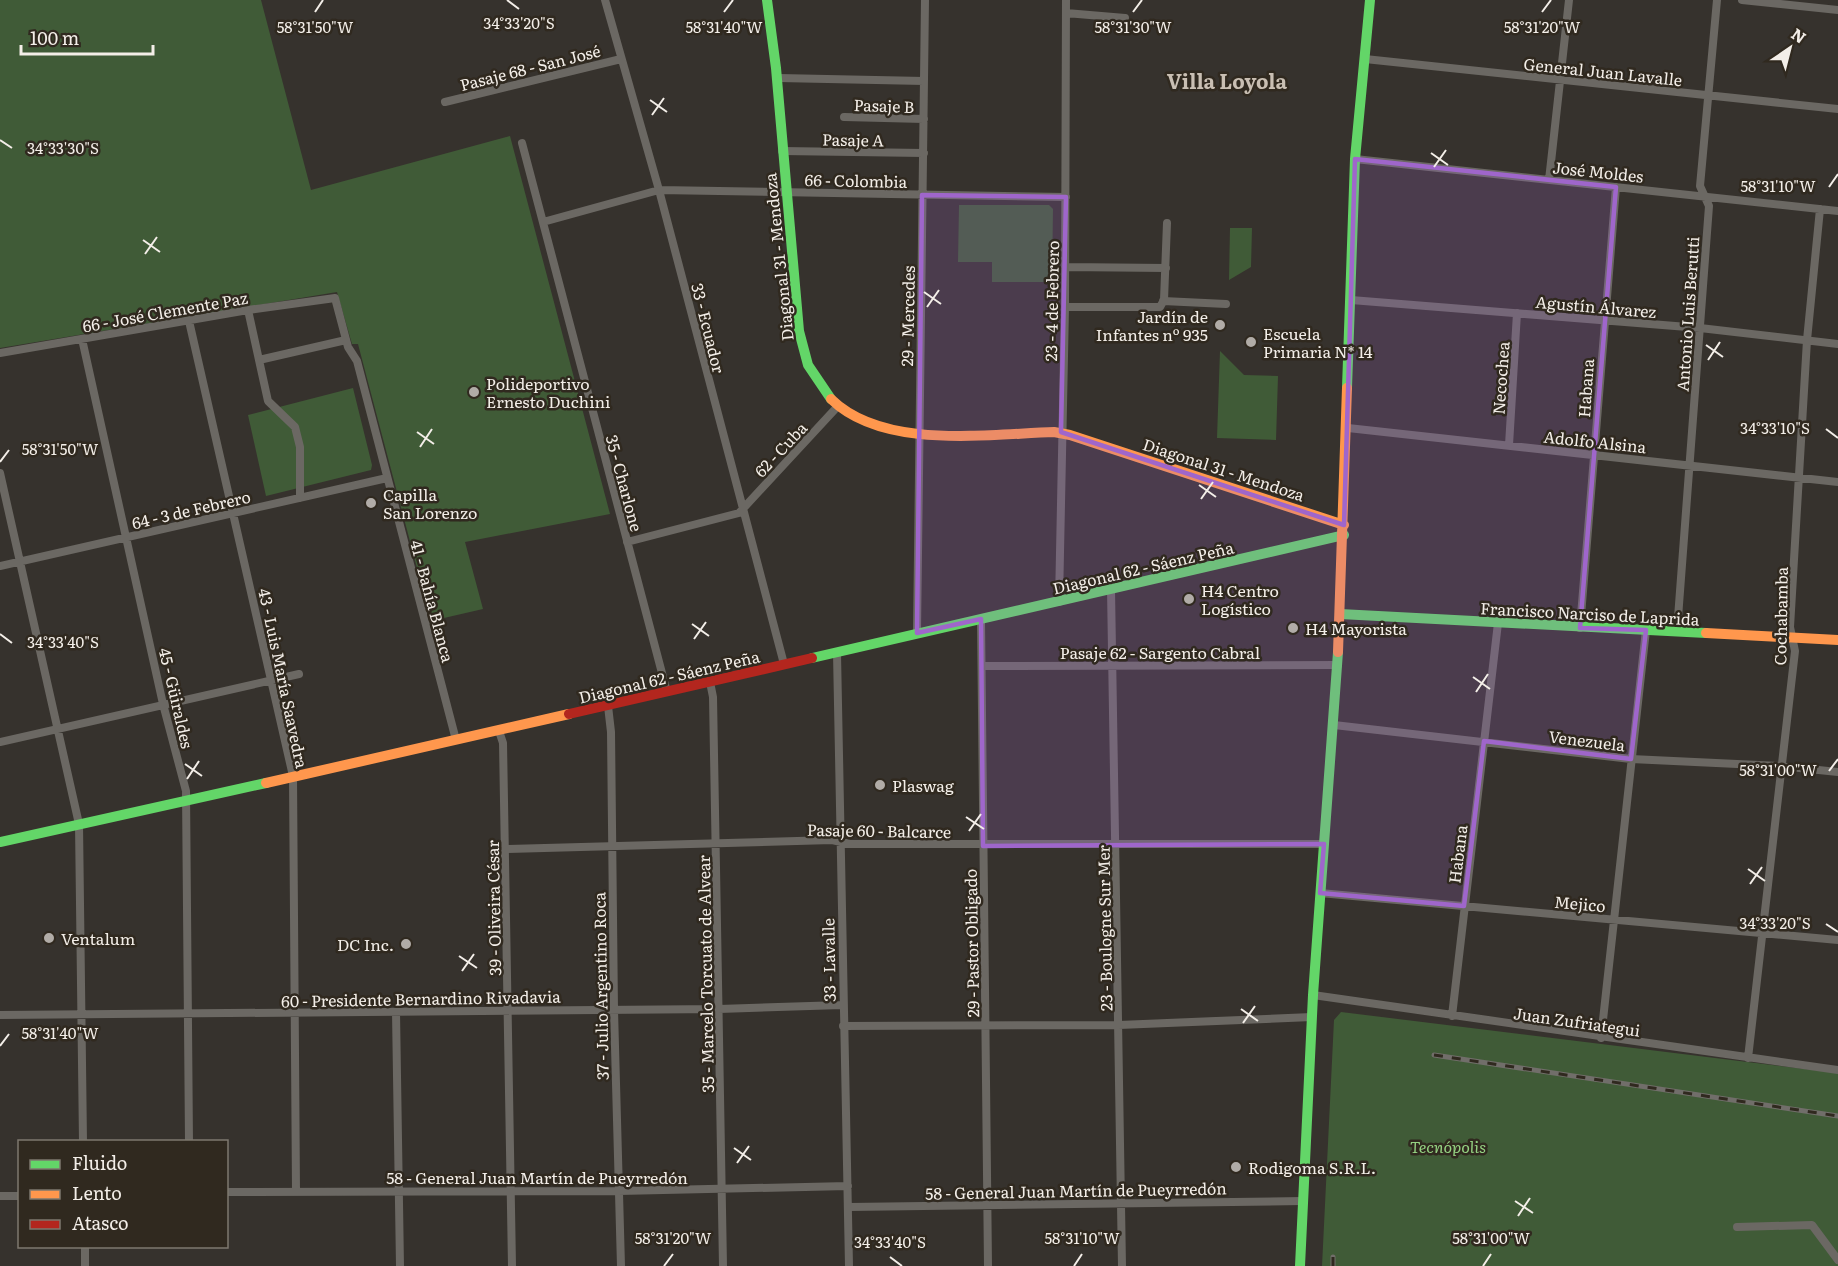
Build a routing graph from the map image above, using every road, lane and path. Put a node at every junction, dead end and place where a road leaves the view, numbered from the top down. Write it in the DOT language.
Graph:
graph roads {
  1 [pos="605,0"];
  2 [pos="767,0"];
  3 [pos="925,0"];
  4 [pos="1066,0"];
  5 [pos="1370,0"];
  6 [pos="1569,0"];
  7 [pos="1717,0"];
  8 [pos="1742,0"];
  9 [pos="1838,10"];
  10 [pos="1066,13"];
  11 [pos="1125,18"];
  12 [pos="621,59"];
  13 [pos="1365,59"];
  14 [pos="779,78"];
  15 [pos="1560,80"];
  16 [pos="924,81"];
  17 [pos="1708,95"];
  18 [pos="446,102"];
  19 [pos="1838,109"];
  20 [pos="844,117"];
  21 [pos="924,119"];
  22 [pos="522,143"];
  23 [pos="782,151"];
  24 [pos="924,153"];
  25 [pos="1355,159"];
  26 [pos="1550,180"];
  27 [pos="1616,187"];
  28 [pos="659,190"];
  29 [pos="784,192"];
  30 [pos="922,195"];
  31 [pos="1704,196"];
  32 [pos="1066,197"];
  33 [pos="1820,209"];
  34 [pos="1838,210"];
  35 [pos="543,222"];
  36 [pos="1167,223"];
  37 [pos="1065,267"];
  38 [pos="1166,268"];
  39 [pos="335,298"];
  40 [pos="1351,300"];
  41 [pos="1164,301"];
  42 [pos="1226,304"];
  43 [pos="1065,307"];
  44 [pos="248,310"];
  45 [pos="1517,313"];
  46 [pos="1604,320"];
  47 [pos="189,321"];
  48 [pos="1700,328"];
  49 [pos="82,339"];
  50 [pos="346,340"];
  51 [pos="1807,340"];
  52 [pos="1838,344"];
  53 [pos="0,352"];
  54 [pos="259,360"];
  55 [pos="838,406"];
  56 [pos="1348,429"];
  57 [pos="1061,432"];
  58 [pos="919,434"];
  59 [pos="1509,445"];
  60 [pos="1594,455"];
  61 [pos="1690,465"];
  62 [pos="0,473"];
  63 [pos="1799,477"];
  64 [pos="387,478"];
  65 [pos="1838,482"];
  66 [pos="300,498"];
  67 [pos="742,510"];
  68 [pos="234,514"];
  69 [pos="1344,530"];
  70 [pos="126,538"];
  71 [pos="627,542"];
  72 [pos="20,562"];
  73 [pos="0,566"];
  74 [pos="1112,589"];
  75 [pos="1059,602"];
  76 [pos="1340,614"];
  77 [pos="981,619"];
  78 [pos="1498,623"];
  79 [pos="1580,628"];
  80 [pos="1646,630"];
  81 [pos="1677,631"];
  82 [pos="917,633"];
  83 [pos="1793,640"];
  84 [pos="1838,640"];
  85 [pos="837,653"];
  86 [pos="784,664"];
  87 [pos="1114,665"];
  88 [pos="1338,665"];
  89 [pos="982,666"];
  90 [pos="299,674"];
  91 [pos="272,680"];
  92 [pos="710,682"];
  93 [pos="667,692"];
  94 [pos="163,704"];
  95 [pos="608,706"];
  96 [pos="1334,725"];
  97 [pos="58,729"];
  98 [pos="498,730"];
  99 [pos="456,740"];
  100 [pos="1484,741"];
  101 [pos="0,742"];
  102 [pos="1631,759"];
  103 [pos="1780,766"];
  104 [pos="1838,772"];
  105 [pos="293,776"];
  106 [pos="187,801"];
  107 [pos="79,824"];
  108 [pos="0,842"];
  109 [pos="840,842"];
  110 [pos="1324,844"];
  111 [pos="715,845"];
  112 [pos="1117,845"];
  113 [pos="983,846"];
  114 [pos="611,847"];
  115 [pos="506,849"];
  116 [pos="1320,893"];
  117 [pos="1464,906"];
  118 [pos="1613,919"];
  119 [pos="1762,932"];
  120 [pos="1838,940"];
  121 [pos="1313,995"];
  122 [pos="842,1005"];
  123 [pos="720,1009"];
  124 [pos="614,1010"];
  125 [pos="508,1011"];
  126 [pos="396,1012"];
  127 [pos="294,1013"];
  128 [pos="81,1014"];
  129 [pos="188,1014"];
  130 [pos="0,1015"];
  131 [pos="1452,1016"];
  132 [pos="1312,1017"];
  133 [pos="986,1025"];
  134 [pos="1119,1025"];
  135 [pos="843,1026"];
  136 [pos="1601,1038"];
  137 [pos="1748,1058"];
  138 [pos="1838,1070"];
  139 [pos="83,1140"];
  140 [pos="189,1140"];
  141 [pos="848,1186"];
  142 [pos="722,1190"];
  143 [pos="619,1191"];
  144 [pos="228,1192"];
  145 [pos="296,1192"];
  146 [pos="399,1192"];
  147 [pos="511,1192"];
  148 [pos="0,1196"];
  149 [pos="18,1196"];
  150 [pos="1303,1201"];
  151 [pos="1122,1202"];
  152 [pos="987,1203"];
  153 [pos="849,1207"];
  154 [pos="1737,1227"];
  155 [pos="85,1248"];
  156 [pos="1838,1260"];
  157 [pos="85,1266"];
  158 [pos="400,1266"];
  159 [pos="512,1266"];
  160 [pos="621,1266"];
  161 [pos="723,1266"];
  162 [pos="849,1266"];
  163 [pos="988,1266"];
  164 [pos="1122,1266"];
  165 [pos="1300,1266"];
  1 -- 12 [label="street, 33 - Ecuador"];
  2 -- 14 [label="street, Diagonal 31 - Mendoza"];
  3 -- 16 [label="street, 29 - Mercedes"];
  4 -- 10 [label="street, 23 - 4 de Febrero"];
  5 -- 13 [label="street"];
  6 -- 15 [label="street"];
  7 -- 17 [label="street, Antonio Luis Berutti"];
  8 -- 9 [label="street"];
  10 -- 11 [label="street"];
  10 -- 32 [label="street, 23 - 4 de Febrero"];
  12 -- 18 [label="street, Pasaje 68 - San José"];
  12 -- 28 [label="street, 33 - Ecuador"];
  13 -- 15 [label="street, General Juan Lavalle"];
  13 -- 25 [label="street"];
  14 -- 16 [label="street"];
  14 -- 23 [label="street, Diagonal 31 - Mendoza"];
  15 -- 17 [label="street, General Juan Lavalle"];
  15 -- 26 [label="street"];
  16 -- 21 [label="street, 29 - Mercedes"];
  17 -- 19 [label="street, General Juan Lavalle"];
  17 -- 31 [label="street, Antonio Luis Berutti"];
  20 -- 21 [label="street, Pasaje B"];
  21 -- 24 [label="street, 29 - Mercedes"];
  22 -- 35 [label="street, 35 - Charlone"];
  23 -- 24 [label="street, Pasaje A"];
  23 -- 29 [label="street, Diagonal 31 - Mendoza"];
  24 -- 30 [label="street, 29 - Mercedes"];
  25 -- 26 [label="street, José Moldes"];
  25 -- 40 [label="street"];
  26 -- 27 [label="street, José Moldes"];
  27 -- 31 [label="street, José Moldes"];
  27 -- 46 [label="street, Habana"];
  28 -- 29 [label="street, 66 - Colombia"];
  28 -- 35 [label="street, 66 - Colombia"];
  28 -- 67 [label="street, 33 - Ecuador"];
  29 -- 30 [label="street, 66 - Colombia"];
  29 -- 55 [label="street, Diagonal 31 - Mendoza"];
  30 -- 32 [label="street, 66 - Colombia"];
  30 -- 58 [label="street, 29 - Mercedes"];
  31 -- 33 [label="street, José Moldes"];
  31 -- 48 [label="street, Antonio Luis Berutti"];
  32 -- 37 [label="street, 23 - 4 de Febrero"];
  33 -- 34 [label="street, José Moldes"];
  33 -- 51 [label="street, Cochabamba"];
  35 -- 71 [label="street, 35 - Charlone"];
  36 -- 38 [label="street"];
  37 -- 38 [label="street"];
  37 -- 43 [label="street, 23 - 4 de Febrero"];
  38 -- 41 [label="street"];
  39 -- 44 [label="street, 66 - José Clemente Paz"];
  39 -- 50 [label="street, 41 - Bahía Blanca"];
  40 -- 45 [label="street, Agustín Álvarez"];
  40 -- 56 [label="street"];
  41 -- 42 [label="street"];
  41 -- 43 [label="street"];
  43 -- 57 [label="street, 23 - 4 de Febrero"];
  44 -- 47 [label="street, 66 - José Clemente Paz"];
  44 -- 54 [label="street"];
  45 -- 46 [label="street, Agustín Álvarez"];
  45 -- 59 [label="street, Necochea"];
  46 -- 48 [label="street, Agustín Álvarez"];
  46 -- 60 [label="street, Habana"];
  47 -- 49 [label="street, 66 - José Clemente Paz"];
  47 -- 68 [label="street, 43 - Luis María Saavedra"];
  48 -- 51 [label="street, Agustín Álvarez"];
  48 -- 61 [label="street, Antonio Luis Berutti"];
  49 -- 53 [label="street, 66 - José Clemente Paz"];
  49 -- 70 [label="street, 45 - Güiraldes"];
  50 -- 54 [label="street"];
  50 -- 64 [label="street, 41 - Bahía Blanca"];
  51 -- 52 [label="street, Agustín Álvarez"];
  51 -- 63 [label="street, Cochabamba"];
  54 -- 66 [label="street"];
  55 -- 58 [label="street, Diagonal 31 - Mendoza"];
  55 -- 67 [label="street, 62 - Cuba"];
  56 -- 59 [label="street, Adolfo Alsina"];
  56 -- 69 [label="street"];
  57 -- 58 [label="street, Diagonal 31 - Mendoza"];
  57 -- 69 [label="street, Diagonal 31 - Mendoza"];
  57 -- 75 [label="street, 23 - 4 de Febrero"];
  58 -- 82 [label="street, 29 - Mercedes"];
  59 -- 60 [label="street, Adolfo Alsina"];
  60 -- 61 [label="street, Adolfo Alsina"];
  60 -- 79 [label="street, Habana"];
  61 -- 63 [label="street, Adolfo Alsina"];
  61 -- 81 [label="street, Antonio Luis Berutti"];
  62 -- 72 [label="street"];
  63 -- 65 [label="street, Adolfo Alsina"];
  63 -- 83 [label="street, Cochabamba"];
  64 -- 66 [label="street, 64 - 3 de Febrero"];
  64 -- 99 [label="street, 41 - Bahía Blanca"];
  66 -- 68 [label="street, 64 - 3 de Febrero"];
  67 -- 71 [label="street"];
  67 -- 86 [label="street, 33 - Ecuador"];
  68 -- 70 [label="street, 64 - 3 de Febrero"];
  68 -- 91 [label="street, 43 - Luis María Saavedra"];
  69 -- 74 [label="street, Diagonal 62 - Sáenz Peña"];
  69 -- 76 [label="street"];
  70 -- 72 [label="street, 64 - 3 de Febrero"];
  70 -- 94 [label="street, 45 - Güiraldes"];
  71 -- 93 [label="street, 35 - Charlone"];
  72 -- 73 [label="street, 64 - 3 de Febrero"];
  72 -- 97 [label="street"];
  74 -- 75 [label="street, Diagonal 62 - Sáenz Peña"];
  74 -- 87 [label="street, 23 - Boulogne Sur Mer"];
  75 -- 77 [label="street, Diagonal 62 - Sáenz Peña"];
  76 -- 78 [label="street, Francisco Narciso de Laprida"];
  76 -- 88 [label="street"];
  77 -- 82 [label="street, Diagonal 62 - Sáenz Peña"];
  77 -- 89 [label="street, 29 - Pastor Obligado"];
  78 -- 79 [label="street, Francisco Narciso de Laprida"];
  78 -- 100 [label="street, Habana"];
  79 -- 80 [label="street, Francisco Narciso de Laprida"];
  80 -- 81 [label="street, Francisco Narciso de Laprida"];
  80 -- 102 [label="street"];
  81 -- 83 [label="street, Francisco Narciso de Laprida"];
  82 -- 85 [label="street, Diagonal 62 - Sáenz Peña"];
  83 -- 84 [label="street, Francisco Narciso de Laprida"];
  83 -- 103 [label="street, Cochabamba"];
  85 -- 86 [label="street, Diagonal 62 - Sáenz Peña"];
  85 -- 109 [label="street, 33 - Lavalle"];
  86 -- 92 [label="street, Diagonal 62 - Sáenz Peña"];
  87 -- 88 [label="street, Pasaje 62 - Sargento Cabral"];
  87 -- 89 [label="street, Pasaje 62 - Sargento Cabral"];
  87 -- 112 [label="street, 23 - Boulogne Sur Mer"];
  88 -- 96 [label="street"];
  89 -- 113 [label="street, 29 - Pastor Obligado"];
  90 -- 91 [label="street"];
  91 -- 94 [label="street"];
  91 -- 105 [label="street, 43 - Luis María Saavedra"];
  92 -- 93 [label="street, Diagonal 62 - Sáenz Peña"];
  92 -- 111 [label="street, 35 - Marcelo Torcuato de Alvear"];
  93 -- 95 [label="street, Diagonal 62 - Sáenz Peña"];
  94 -- 97 [label="street"];
  94 -- 106 [label="street, 45 - Güiraldes"];
  95 -- 98 [label="street, Diagonal 62 - Sáenz Peña"];
  95 -- 114 [label="street, 37 - Julio Argentino Roca"];
  96 -- 100 [label="street, Venezuela"];
  96 -- 110 [label="street"];
  97 -- 101 [label="street"];
  97 -- 107 [label="street"];
  98 -- 99 [label="street, Diagonal 62 - Sáenz Peña"];
  98 -- 115 [label="street, 39 - Oliveira César"];
  99 -- 105 [label="street, Diagonal 62 - Sáenz Peña"];
  100 -- 102 [label="street, Venezuela"];
  100 -- 117 [label="street, Habana"];
  102 -- 103 [label="street, Venezuela"];
  102 -- 118 [label="street"];
  103 -- 104 [label="street, Venezuela"];
  103 -- 119 [label="street, Cochabamba"];
  105 -- 106 [label="street, Diagonal 62 - Sáenz Peña"];
  105 -- 127 [label="street, 43 - Luis María Saavedra"];
  106 -- 107 [label="street, Diagonal 62 - Sáenz Peña"];
  106 -- 129 [label="street, 45 - Güiraldes"];
  107 -- 108 [label="street, Diagonal 62 - Sáenz Peña"];
  107 -- 128 [label="street"];
  109 -- 111 [label="street, Pasaje 60 - Balcarce"];
  109 -- 113 [label="street, Pasaje 60 - Balcarce"];
  109 -- 122 [label="street, 33 - Lavalle"];
  110 -- 112 [label="street, Pasaje 60 - Balcarce"];
  110 -- 116 [label="street"];
  111 -- 114 [label="street, Pasaje 60 - Balcarce"];
  111 -- 123 [label="street, 35 - Marcelo Torcuato de Alvear"];
  112 -- 113 [label="street, Pasaje 60 - Balcarce"];
  112 -- 134 [label="street, 23 - Boulogne Sur Mer"];
  113 -- 133 [label="street, 29 - Pastor Obligado"];
  114 -- 115 [label="street, Pasaje 60 - Balcarce"];
  114 -- 124 [label="street, 37 - Julio Argentino Roca"];
  115 -- 125 [label="street, 39 - Oliveira César"];
  116 -- 117 [label="street, Mejico"];
  116 -- 121 [label="street"];
  117 -- 118 [label="street, Mejico"];
  117 -- 131 [label="street, Habana"];
  118 -- 119 [label="street, Mejico"];
  118 -- 136 [label="street"];
  119 -- 120 [label="street, Mejico"];
  119 -- 137 [label="street, Cochabamba"];
  121 -- 131 [label="street, Juan Zufriategui"];
  121 -- 132 [label="street"];
  122 -- 123 [label="street, 60 - Presidente Bernardino Rivadavia"];
  122 -- 135 [label="street, 33 - Lavalle"];
  123 -- 124 [label="street, 60 - Presidente Bernardino Rivadavia"];
  123 -- 142 [label="street, 35 - Marcelo Torcuato de Alvear"];
  124 -- 125 [label="street, 60 - Presidente Bernardino Rivadavia"];
  124 -- 143 [label="street, 37 - Julio Argentino Roca"];
  125 -- 126 [label="street, 60 - Presidente Bernardino Rivadavia"];
  125 -- 147 [label="street, 39 - Oliveira César"];
  126 -- 127 [label="street, 60 - Presidente Bernardino Rivadavia"];
  126 -- 146 [label="street"];
  127 -- 129 [label="street, 60 - Presidente Bernardino Rivadavia"];
  127 -- 145 [label="street, 43 - Luis María Saavedra"];
  128 -- 129 [label="street, 60 - Presidente Bernardino Rivadavia"];
  128 -- 130 [label="street, 60 - Presidente Bernardino Rivadavia"];
  128 -- 139 [label="street"];
  129 -- 140 [label="street, 45 - Güiraldes"];
  131 -- 136 [label="street, Juan Zufriategui"];
  132 -- 134 [label="street"];
  132 -- 150 [label="street"];
  133 -- 134 [label="street"];
  133 -- 135 [label="street"];
  133 -- 152 [label="street, 29 - Pastor Obligado"];
  134 -- 151 [label="street, 23 - Boulogne Sur Mer"];
  135 -- 141 [label="street, 33 - Lavalle"];
  136 -- 137 [label="street, Juan Zufriategui"];
  137 -- 138 [label="street, Juan Zufriategui"];
  141 -- 142 [label="street, 58 - General Juan Martín de Pueyrredón"];
  141 -- 153 [label="street, 33 - Lavalle"];
  142 -- 143 [label="street, 58 - General Juan Martín de Pueyrredón"];
  142 -- 161 [label="street, 35 - Marcelo Torcuato de Alvear"];
  143 -- 147 [label="street, 58 - General Juan Martín de Pueyrredón"];
  143 -- 160 [label="street, 37 - Julio Argentino Roca"];
  144 -- 145 [label="street, 58 - General Juan Martín de Pueyrredón"];
  145 -- 146 [label="street, 58 - General Juan Martín de Pueyrredón"];
  146 -- 147 [label="street, 58 - General Juan Martín de Pueyrredón"];
  146 -- 158 [label="street"];
  147 -- 159 [label="street, 39 - Oliveira César"];
  148 -- 149 [label="street"];
  150 -- 151 [label="street, 58 - General Juan Martín de Pueyrredón"];
  150 -- 165 [label="street"];
  151 -- 152 [label="street, 58 - General Juan Martín de Pueyrredón"];
  151 -- 164 [label="street, 23 - Boulogne Sur Mer"];
  152 -- 153 [label="street, 58 - General Juan Martín de Pueyrredón"];
  152 -- 163 [label="street, 29 - Pastor Obligado"];
  153 -- 162 [label="street, 33 - Lavalle"];
  154 -- 156 [label="street"];
  155 -- 157 [label="street"];
}
